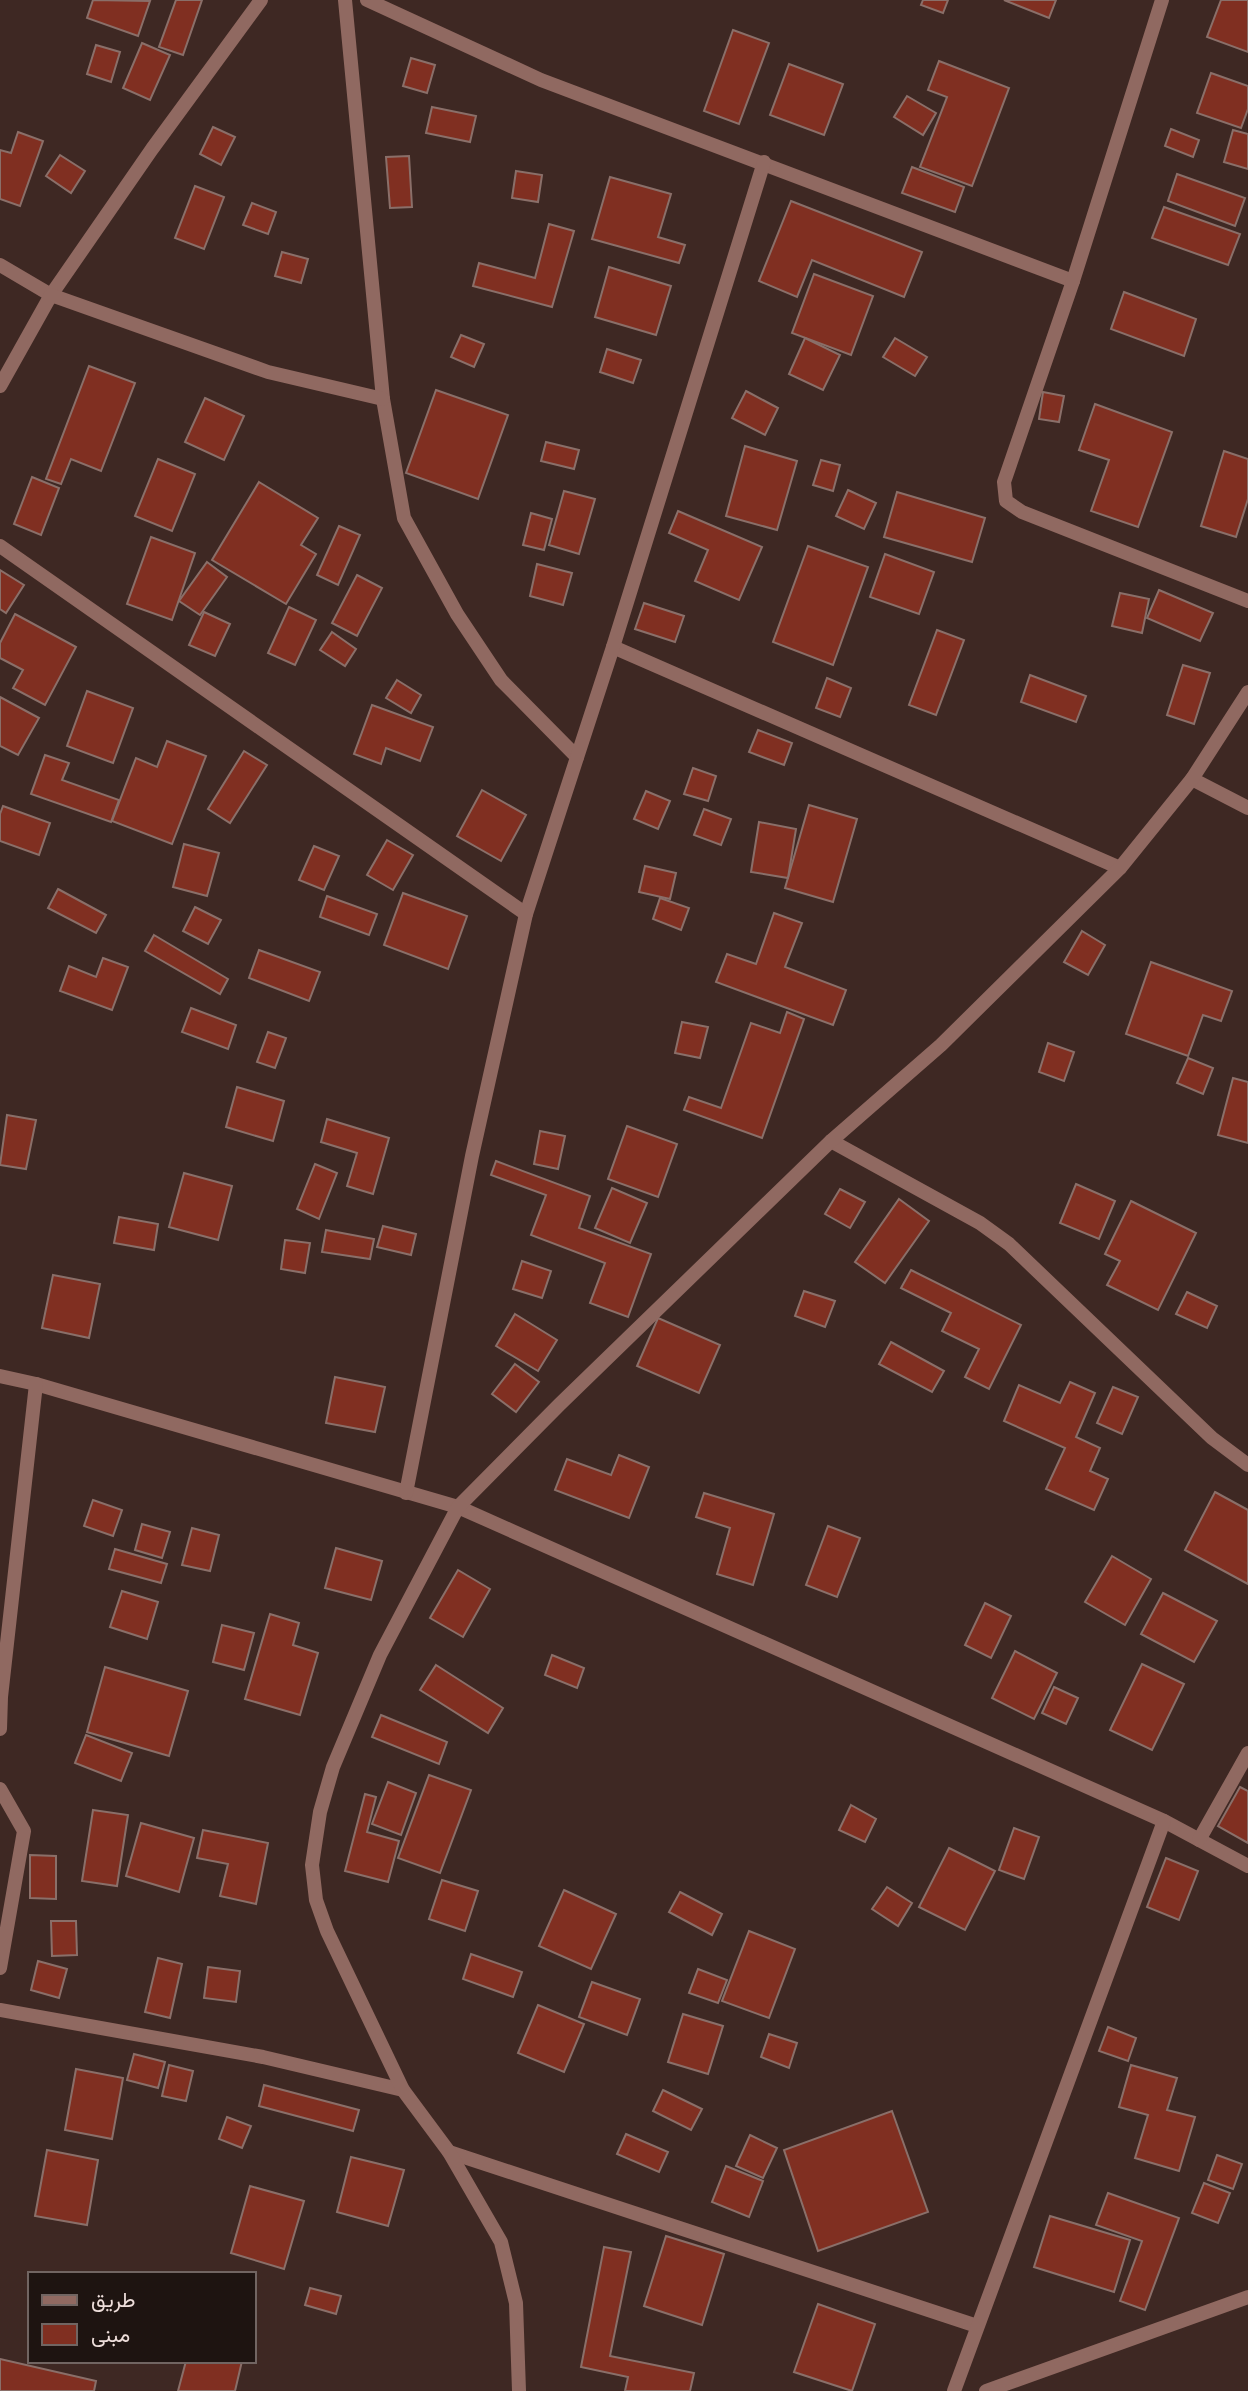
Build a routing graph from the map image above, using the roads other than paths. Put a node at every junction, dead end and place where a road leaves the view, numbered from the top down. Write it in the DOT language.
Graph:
graph roads {
  1 [pos="261,0"];
  2 [pos="345,0"];
  3 [pos="367,0"];
  4 [pos="1162,0"];
  5 [pos="764,162"];
  6 [pos="0,265"];
  7 [pos="1073,281"];
  8 [pos="51,295"];
  9 [pos="0,386"];
  10 [pos="383,399"];
  11 [pos="0,545"];
  12 [pos="1248,601"];
  13 [pos="613,647"];
  14 [pos="1248,692"];
  15 [pos="577,757"];
  16 [pos="1192,779"];
  17 [pos="1248,808"];
  18 [pos="1121,868"];
  19 [pos="526,914"];
  20 [pos="831,1141"];
  21 [pos="0,1376"];
  22 [pos="36,1384"];
  23 [pos="1248,1465"];
  24 [pos="406,1493"];
  25 [pos="458,1507"];
  26 [pos="0,1729"];
  27 [pos="1248,1753"];
  28 [pos="0,1789"];
  29 [pos="1164,1821"];
  30 [pos="1199,1840"];
  31 [pos="1248,1866"];
  32 [pos="0,1968"];
  33 [pos="0,2010"];
  34 [pos="402,2090"];
  35 [pos="449,2152"];
  36 [pos="1248,2297"];
  37 [pos="977,2326"];
  38 [pos="519,2391"];
  39 [pos="954,2391"];
  40 [pos="986,2391"];
  1 -- 8 [label="street"];
  2 -- 10 [label="street"];
  3 -- 5 [label="street"];
  4 -- 7 [label="street"];
  5 -- 7 [label="street"];
  5 -- 13 [label="street"];
  6 -- 8 [label="street"];
  7 -- 12 [label="street"];
  8 -- 9 [label="street"];
  8 -- 10 [label="street"];
  10 -- 15 [label="street"];
  11 -- 19 [label="street"];
  13 -- 15 [label="street"];
  13 -- 18 [label="street"];
  14 -- 16 [label="street"];
  15 -- 19 [label="street"];
  16 -- 17 [label="street"];
  16 -- 18 [label="street"];
  18 -- 20 [label="street"];
  19 -- 24 [label="street"];
  20 -- 23 [label="street"];
  20 -- 25 [label="street"];
  21 -- 22 [label="street"];
  22 -- 24 [label="street"];
  22 -- 26 [label="street"];
  24 -- 25 [label="street"];
  25 -- 29 [label="street"];
  25 -- 34 [label="street"];
  27 -- 30 [label="street"];
  28 -- 32 [label="street"];
  29 -- 30 [label="street"];
  29 -- 37 [label="street"];
  30 -- 31 [label="street"];
  33 -- 34 [label="street"];
  34 -- 35 [label="street"];
  35 -- 37 [label="street"];
  35 -- 38 [label="street"];
  36 -- 40 [label="street"];
  37 -- 39 [label="street"];
}
